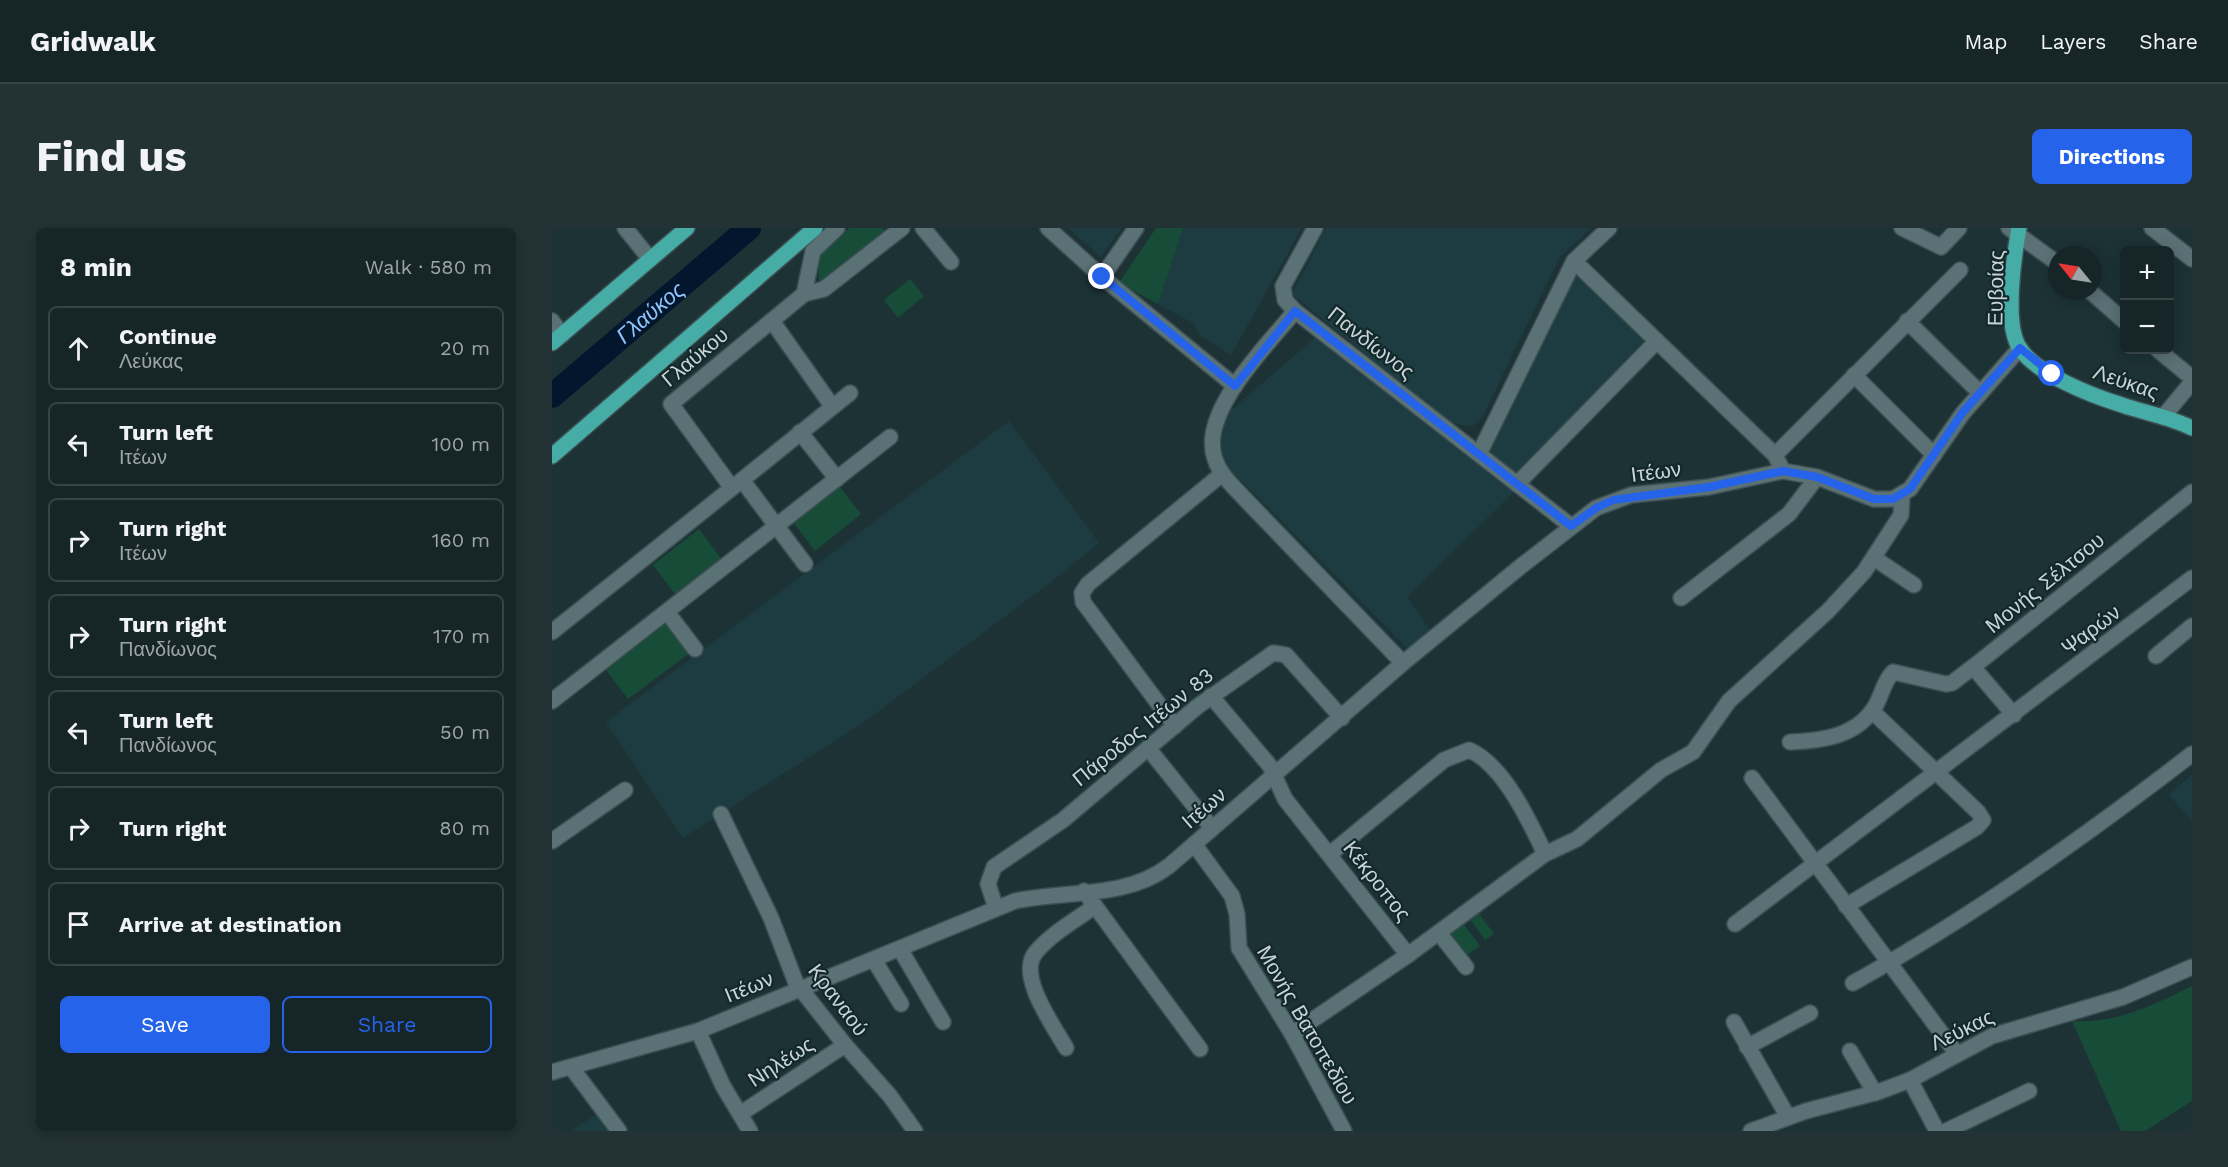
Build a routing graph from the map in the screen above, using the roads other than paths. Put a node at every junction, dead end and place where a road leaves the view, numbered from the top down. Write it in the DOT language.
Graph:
graph roads {
  1 [pos="625,228"];
  2 [pos="687,228"];
  3 [pos="815,228"];
  4 [pos="837,228"];
  5 [pos="902,228"];
  6 [pos="923,228"];
  7 [pos="1048,228"];
  8 [pos="1136,228"];
  9 [pos="1315,228"];
  10 [pos="1609,228"];
  11 [pos="1902,228"];
  12 [pos="1959,228"];
  13 [pos="2152,228"];
  14 [pos="2015,230"];
  15 [pos="2048,257"];
  16 [pos="650,259"];
  17 [pos="2192,259"];
  18 [pos="1574,261"];
  19 [pos="951,262"];
  20 [pos="1960,270"];
  21 [pos="1102,277"];
  22 [pos="804,294"];
  23 [pos="2100,300"];
  24 [pos="1295,311"];
  25 [pos="2120,317"];
  26 [pos="552,321"];
  27 [pos="772,321"];
  28 [pos="1907,321"];
  29 [pos="557,339"];
  30 [pos="1657,342"];
  31 [pos="2020,348"];
  32 [pos="2163,354"];
  33 [pos="1854,375"];
  34 [pos="2192,380"];
  35 [pos="1235,386"];
  36 [pos="1979,392"];
  37 [pos="850,393"];
  38 [pos="832,406"];
  39 [pos="2163,417"];
  40 [pos="2192,429"];
  41 [pos="800,432"];
  42 [pos="890,437"];
  43 [pos="1479,454"];
  44 [pos="1775,455"];
  45 [pos="1934,455"];
  46 [pos="552,456"];
  47 [pos="1783,471"];
  48 [pos="1222,474"];
  49 [pos="1817,477"];
  50 [pos="837,479"];
  51 [pos="737,484"];
  52 [pos="1517,484"];
  53 [pos="2192,492"];
  54 [pos="1902,495"];
  55 [pos="776,526"];
  56 [pos="1571,526"];
  57 [pos="1874,558"];
  58 [pos="805,564"];
  59 [pos="2192,578"];
  60 [pos="1914,585"];
  61 [pos="1681,598"];
  62 [pos="667,612"];
  63 [pos="2192,626"];
  64 [pos="552,632"];
  65 [pos="695,649"];
  66 [pos="2156,656"];
  67 [pos="1403,663"];
  68 [pos="1973,667"];
  69 [pos="1211,696"];
  70 [pos="552,701"];
  71 [pos="1872,711"];
  72 [pos="2014,715"];
  73 [pos="1342,718"];
  74 [pos="1175,726"];
  75 [pos="1790,742"];
  76 [pos="1148,748"];
  77 [pos="2192,754"];
  78 [pos="1936,771"];
  79 [pos="1274,776"];
  80 [pos="1752,778"];
  81 [pos="625,790"];
  82 [pos="721,814"];
  83 [pos="1212,828"];
  84 [pos="552,841"];
  85 [pos="1194,844"];
  86 [pos="1330,854"];
  87 [pos="1545,854"];
  88 [pos="1815,864"];
  89 [pos="1084,891"];
  90 [pos="1095,906"];
  91 [pos="1846,906"];
  92 [pos="996,908"];
  93 [pos="1735,924"];
  94 [pos="1439,933"];
  95 [pos="900,949"];
  96 [pos="1408,955"];
  97 [pos="874,960"];
  98 [pos="1888,963"];
  99 [pos="1466,967"];
  100 [pos="2192,967"];
  101 [pos="1853,983"];
  102 [pos="801,989"];
  103 [pos="901,1004"];
  104 [pos="1810,1012"];
  105 [pos="943,1022"];
  106 [pos="1734,1022"];
  107 [pos="698,1031"];
  108 [pos="1292,1034"];
  109 [pos="845,1045"];
  110 [pos="1747,1047"];
  111 [pos="1066,1048"];
  112 [pos="1200,1049"];
  113 [pos="1850,1051"];
  114 [pos="1957,1054"];
  115 [pos="571,1067"];
  116 [pos="552,1072"];
  117 [pos="1910,1080"];
  118 [pos="2029,1091"];
  119 [pos="1875,1093"];
  120 [pos="740,1114"];
  121 [pos="1788,1117"];
  122 [pos="619,1131"];
  123 [pos="750,1131"];
  124 [pos="915,1131"];
  125 [pos="1344,1131"];
  126 [pos="1751,1131"];
  127 [pos="1936,1131"];
  128 [pos="1946,1131"];
  1 -- 16 [label="street"];
  2 -- 16 [label="main road"];
  3 -- 46 [label="main road, Γλαύκου"];
  4 -- 22 [label="street"];
  5 -- 22 [label="street, Γλαύκου"];
  6 -- 19 [label="street"];
  7 -- 21 [label="street"];
  8 -- 21 [label="street"];
  9 -- 24 [label="street"];
  10 -- 18 [label="street"];
  11 -- 12 [label="street"];
  13 -- 17 [label="street"];
  14 -- 15 [label="street"];
  14 -- 31 [label="main road, Ευβοίας"];
  16 -- 29 [label="main road"];
  18 -- 30 [label="street"];
  18 -- 43 [label="street"];
  20 -- 28 [label="street"];
  21 -- 35 [label="street"];
  22 -- 27 [label="street, Γλαύκου"];
  23 -- 25 [label="street"];
  24 -- 35 [label="street, Πανδίωνος"];
  24 -- 43 [label="street, Πανδίωνος"];
  26 -- 29 [label="street"];
  27 -- 38 [label="street"];
  27 -- 51 [label="street, Γλαύκου"];
  28 -- 33 [label="street"];
  28 -- 36 [label="street"];
  30 -- 44 [label="street"];
  30 -- 52 [label="street"];
  31 -- 36 [label="street"];
  31 -- 39 [label="main road, Λεύκας"];
  32 -- 34 [label="street"];
  33 -- 44 [label="street"];
  33 -- 45 [label="street"];
  34 -- 39 [label="street"];
  35 -- 48 [label="street, Πανδίωνος"];
  36 -- 45 [label="street"];
  37 -- 38 [label="street"];
  38 -- 41 [label="street"];
  39 -- 40 [label="main road, Λεύκας"];
  41 -- 50 [label="street"];
  41 -- 51 [label="street"];
  42 -- 50 [label="street"];
  43 -- 52 [label="street, Πανδίωνος"];
  44 -- 47 [label="street"];
  45 -- 54 [label="street"];
  47 -- 49 [label="street, Ιτέων"];
  47 -- 56 [label="street, Ιτέων"];
  48 -- 67 [label="street"];
  48 -- 74 [label="street"];
  49 -- 54 [label="street, Ιτέων"];
  49 -- 61 [label="street"];
  50 -- 55 [label="street"];
  51 -- 55 [label="street"];
  51 -- 64 [label="street"];
  52 -- 56 [label="street, Πανδίωνος"];
  53 -- 68 [label="street, Μονής Σέλτσου"];
  54 -- 57 [label="street"];
  55 -- 58 [label="street"];
  55 -- 62 [label="street"];
  56 -- 67 [label="street, Ιτέων"];
  57 -- 60 [label="street"];
  57 -- 87 [label="street"];
  59 -- 72 [label="street, Ψαρών"];
  62 -- 65 [label="street"];
  62 -- 70 [label="street"];
  63 -- 66 [label="street"];
  67 -- 73 [label="street, Ιτέων"];
  68 -- 71 [label="street, Μονής Σέλτσου"];
  68 -- 72 [label="street"];
  69 -- 73 [label="street, Πάροδος Ιτέων 83"];
  69 -- 74 [label="street, Πάροδος Ιτέων 83"];
  69 -- 79 [label="street, Κέκροπος"];
  71 -- 75 [label="street"];
  71 -- 78 [label="street"];
  72 -- 78 [label="street, Ψαρών"];
  73 -- 79 [label="street, Ιτέων"];
  74 -- 76 [label="street, Πάροδος Ιτέων 83"];
  76 -- 83 [label="street"];
  76 -- 92 [label="street, Πάροδος Ιτέων 83"];
  77 -- 98 [label="street"];
  78 -- 88 [label="street, Ψαρών"];
  78 -- 91 [label="street"];
  79 -- 83 [label="street, Ιτέων"];
  79 -- 86 [label="street, Κέκροπος"];
  80 -- 88 [label="street"];
  81 -- 84 [label="street"];
  82 -- 102 [label="street, Κραναού"];
  83 -- 85 [label="street, Ιτέων"];
  85 -- 89 [label="street, Ιτέων"];
  85 -- 108 [label="street, Μονής Βατοπεδίου"];
  86 -- 87 [label="street"];
  86 -- 96 [label="street, Κέκροπος"];
  87 -- 94 [label="street, Κέκροπος"];
  88 -- 91 [label="street"];
  88 -- 93 [label="street, Ψαρών"];
  89 -- 90 [label="street"];
  89 -- 92 [label="street, Ιτέων"];
  90 -- 111 [label="street"];
  90 -- 112 [label="street"];
  91 -- 98 [label="street"];
  92 -- 95 [label="street, Ιτέων"];
  94 -- 96 [label="street, Κέκροπος"];
  94 -- 99 [label="street"];
  95 -- 97 [label="street, Ιτέων"];
  95 -- 105 [label="street"];
  96 -- 108 [label="street"];
  97 -- 102 [label="street, Ιτέων"];
  97 -- 103 [label="street"];
  98 -- 101 [label="street"];
  98 -- 114 [label="street"];
  100 -- 114 [label="street, Λεύκας"];
  102 -- 107 [label="street, Ιτέων"];
  102 -- 109 [label="street, Κραναού"];
  104 -- 110 [label="street"];
  106 -- 110 [label="street"];
  107 -- 115 [label="street, Ιτέων"];
  107 -- 120 [label="street"];
  108 -- 125 [label="street, Μονής Βατοπεδίου"];
  109 -- 120 [label="street, Νηλέως"];
  109 -- 124 [label="street, Κραναού"];
  110 -- 121 [label="street"];
  113 -- 119 [label="street"];
  114 -- 117 [label="street, Λεύκας"];
  115 -- 116 [label="street, Ιτέων"];
  115 -- 122 [label="street"];
  117 -- 119 [label="street, Λεύκας"];
  117 -- 127 [label="street"];
  118 -- 128 [label="street"];
  119 -- 121 [label="street, Λεύκας"];
  120 -- 123 [label="street"];
  121 -- 126 [label="street, Λεύκας"];
}
